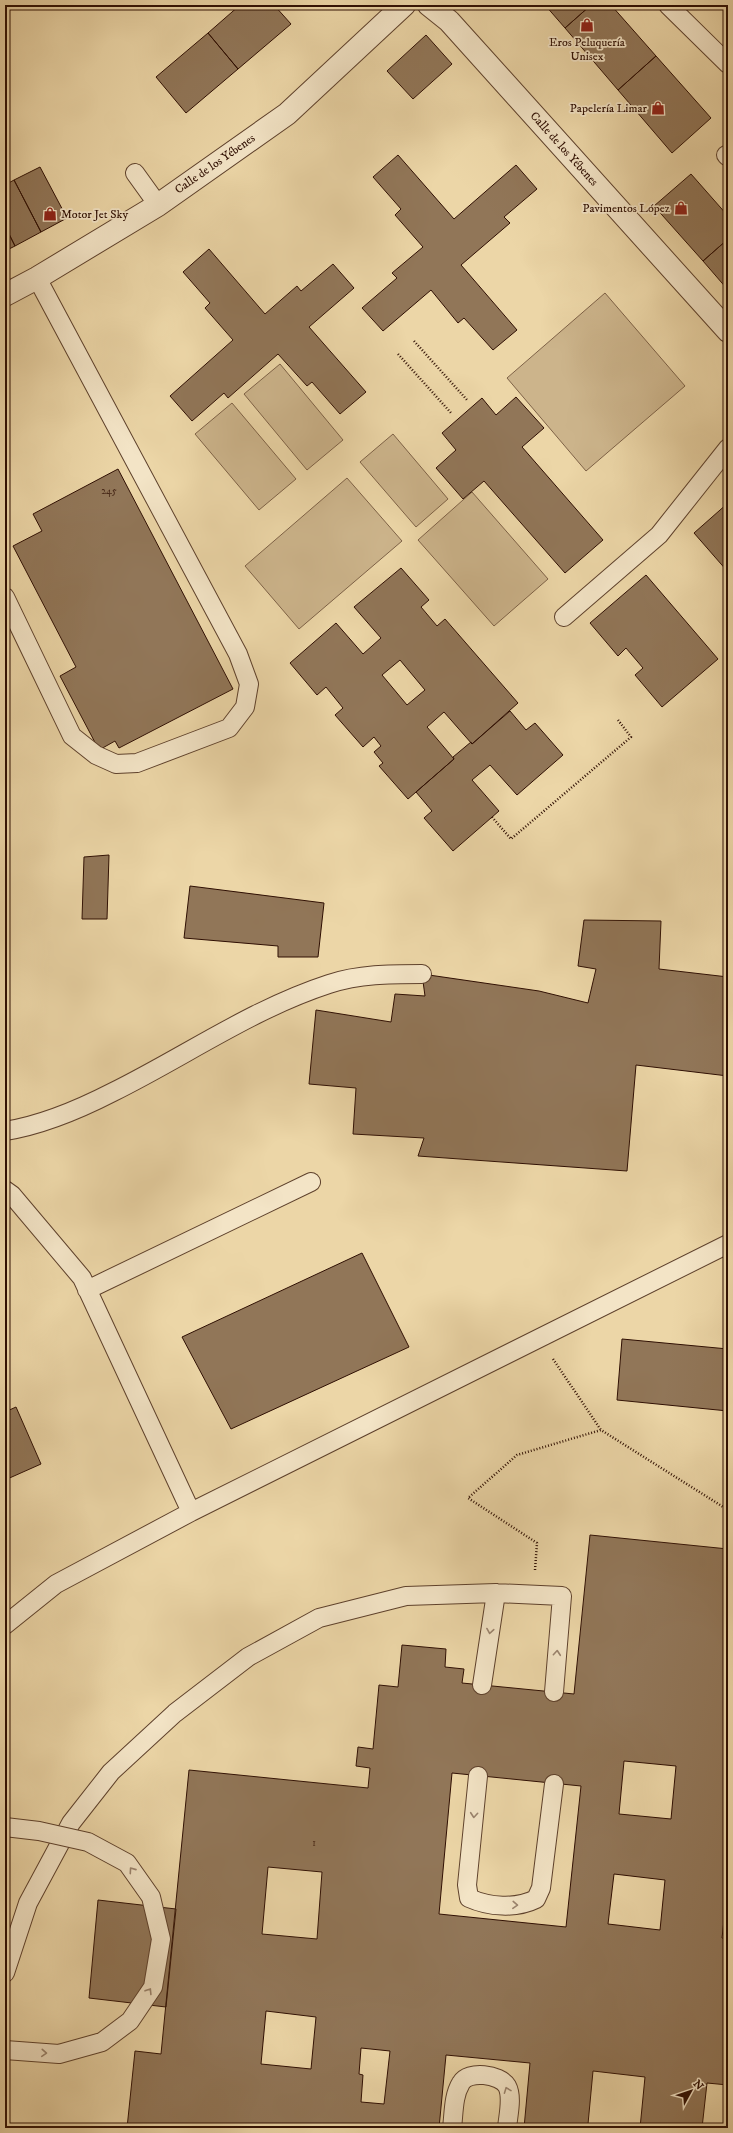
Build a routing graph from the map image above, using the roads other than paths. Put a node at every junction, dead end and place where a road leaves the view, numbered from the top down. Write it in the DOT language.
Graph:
graph roads {
  1 [pos="404,5"];
  2 [pos="429,5"];
  3 [pos="668,5"];
  4 [pos="728,64"];
  5 [pos="135,173"];
  6 [pos="158,205"];
  7 [pos="37,278"];
  8 [pos="5,295"];
  9 [pos="728,331"];
  10 [pos="728,448"];
  11 [pos="5,598"];
  12 [pos="564,617"];
  13 [pos="422,974"];
  14 [pos="5,1131"];
  15 [pos="311,1182"];
  16 [pos="5,1190"];
  17 [pos="728,1244"];
  18 [pos="87,1290"];
  19 [pos="190,1512"];
  20 [pos="496,1592"];
  21 [pos="5,1625"];
  22 [pos="482,1685"];
  23 [pos="554,1692"];
  24 [pos="478,1776"];
  25 [pos="554,1784"];
  26 [pos="5,1827"];
  27 [pos="5,1973"];
  28 [pos="5,2050"];
  29 [pos="452,2128"];
  30 [pos="507,2128"];
  1 -- 6 [label="street, Calle de los Yébenes"];
  2 -- 9 [label="street, Calle de los Yébenes"];
  3 -- 4 [label="lane"];
  5 -- 6 [label="lane"];
  6 -- 7 [label="street, Calle de los Yébenes"];
  7 -- 8 [label="street, Calle de los Yébenes"];
  7 -- 11 [label="lane"];
  10 -- 12 [label="lane"];
  13 -- 14 [label="lane"];
  15 -- 18 [label="lane"];
  16 -- 18 [label="lane"];
  17 -- 19 [label="lane"];
  18 -- 19 [label="lane"];
  19 -- 21 [label="lane"];
  20 -- 22 [label="lane, one-way"];
  23 -- 20 [label="lane, one-way"];
  20 -- 27 [label="lane"];
  24 -- 25 [label="lane, one-way"];
  28 -- 26 [label="lane, one-way, bridge"];
  30 -- 29 [label="lane, one-way"];
}
